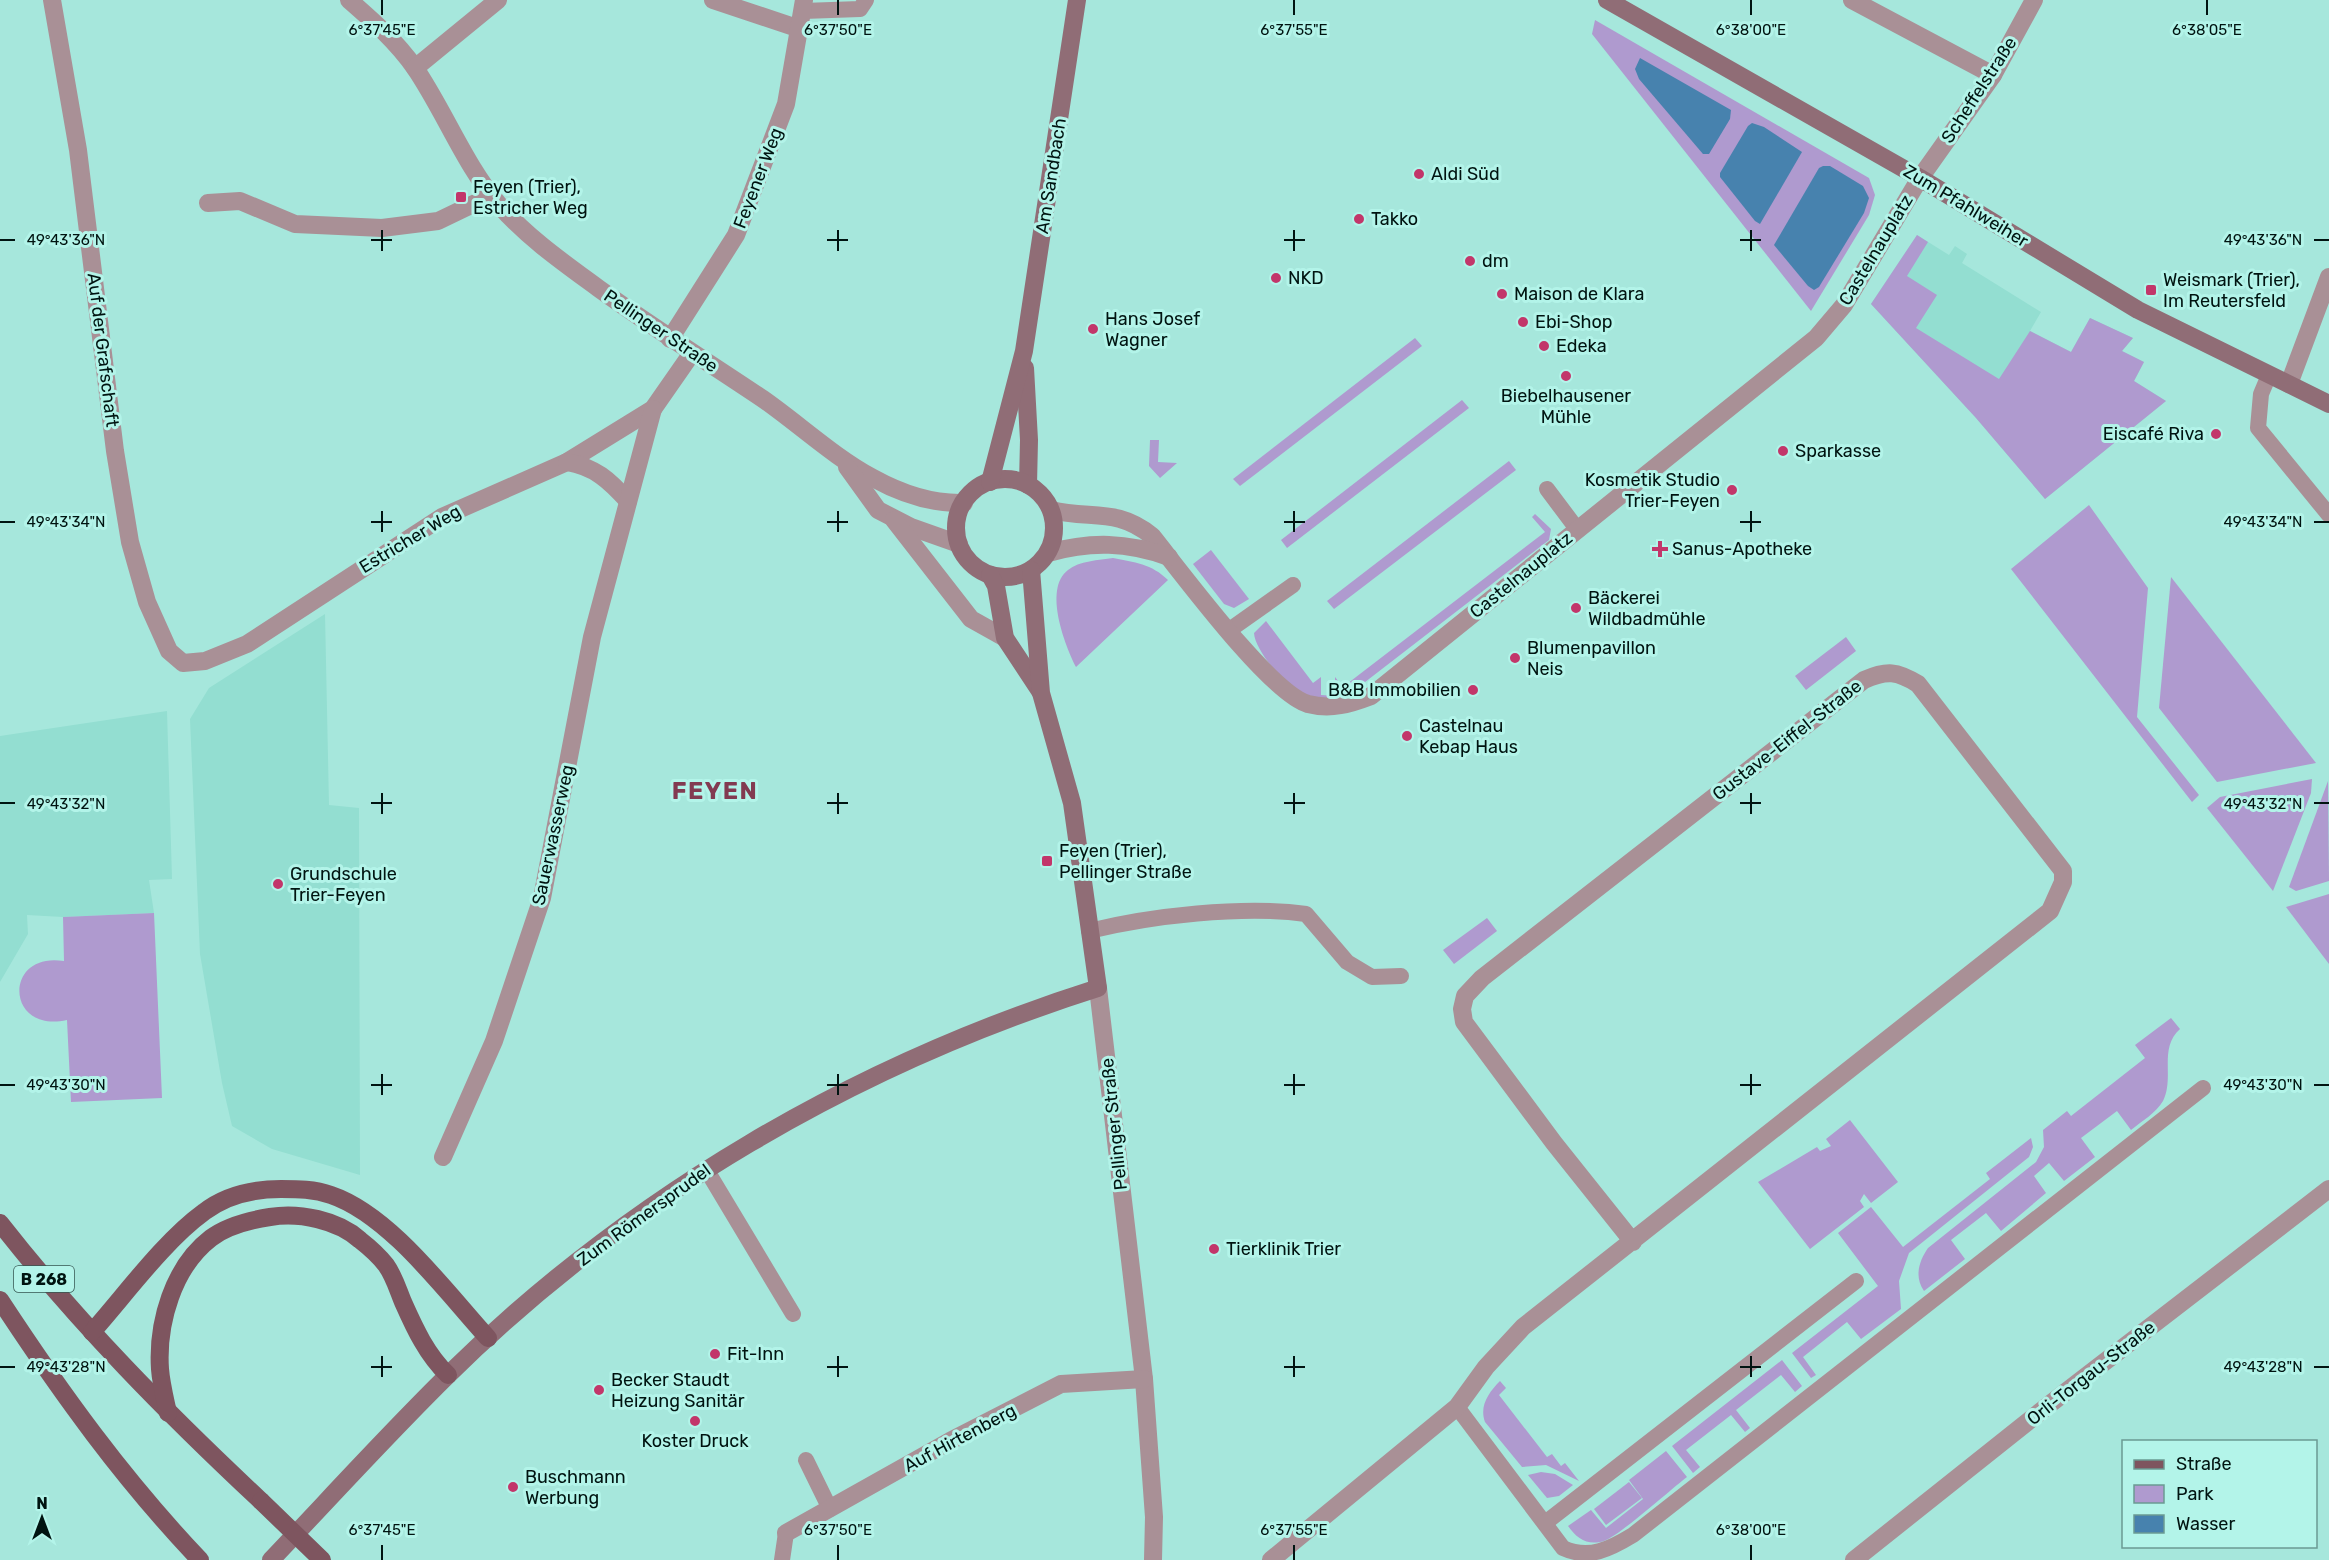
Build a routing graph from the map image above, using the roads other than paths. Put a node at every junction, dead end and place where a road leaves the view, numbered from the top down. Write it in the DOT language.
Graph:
graph roads {
  1 [pos="52,0"];
  2 [pos="349,0"];
  3 [pos="498,0"];
  4 [pos="713,0"];
  5 [pos="866,0"];
  6 [pos="1077,0"];
  7 [pos="1607,0"];
  8 [pos="1852,0"];
  9 [pos="2034,0"];
  10 [pos="803,5"];
  11 [pos="800,29"];
  12 [pos="415,68"];
  13 [pos="1993,75"];
  14 [pos="1920,178"];
  15 [pos="492,195"];
  16 [pos="208,203"];
  17 [pos="2329,277"];
  18 [pos="670,339"];
  19 [pos="1024,351"];
  20 [pos="692,353"];
  21 [pos="2269,375"];
  22 [pos="2289,384"];
  23 [pos="2329,404"];
  24 [pos="653,409"];
  25 [pos="838,456"];
  26 [pos="567,462"];
  27 [pos="990,482"];
  28 [pos="1028,485"];
  29 [pos="1547,489"];
  30 [pos="628,501"];
  31 [pos="964,503"];
  32 [pos="1051,510"];
  33 [pos="2329,515"];
  34 [pos="894,520"];
  35 [pos="1577,529"];
  36 [pos="959,543"];
  37 [pos="1048,553"];
  38 [pos="1169,557"];
  39 [pos="1031,570"];
  40 [pos="990,575"];
  41 [pos="1293,585"];
  42 [pos="158,625"];
  43 [pos="1228,631"];
  44 [pos="1005,638"];
  45 [pos="1041,693"];
  46 [pos="1089,931"];
  47 [pos="1401,976"];
  48 [pos="1098,988"];
  49 [pos="2203,1088"];
  50 [pos="443,1157"];
  51 [pos="706,1168"];
  52 [pos="2329,1189"];
  53 [pos="0,1223"];
  54 [pos="1633,1242"];
  55 [pos="1857,1281"];
  56 [pos="0,1300"];
  57 [pos="793,1314"];
  58 [pos="92,1332"];
  59 [pos="488,1338"];
  60 [pos="448,1375"];
  61 [pos="1144,1379"];
  62 [pos="1457,1407"];
  63 [pos="168,1413"];
  64 [pos="806,1460"];
  65 [pos="830,1509"];
  66 [pos="1545,1523"];
  67 [pos="786,1533"];
  68 [pos="200,1560"];
  69 [pos="271,1560"];
  70 [pos="322,1560"];
  71 [pos="782,1560"];
  72 [pos="1153,1560"];
  73 [pos="1271,1560"];
  74 [pos="1854,1560"];
  1 -- 42 [label="street, Auf der Grafschaft"];
  2 -- 12 [label="street, Pellinger Straße"];
  3 -- 12 [label="street"];
  4 -- 11 [label="street"];
  5 -- 10 [label="lane"];
  6 -- 19 [label="street, Am Sandbach"];
  7 -- 14 [label="street, Zum Pfahlweiher"];
  8 -- 13 [label="street"];
  9 -- 13 [label="street, Scheffelstraße"];
  10 -- 11 [label="street, Feyener Weg"];
  11 -- 18 [label="street, Feyener Weg"];
  12 -- 15 [label="street, Pellinger Straße"];
  13 -- 14 [label="street, Scheffelstraße"];
  14 -- 21 [label="street, Zum Pfahlweiher"];
  14 -- 35 [label="street, Castelnauplatz"];
  15 -- 16 [label="street"];
  15 -- 18 [label="street, Pellinger Straße"];
  17 -- 22 [label="street"];
  18 -- 20 [label="street, Pellinger Straße"];
  19 -- 27 [label="street, Am Sandbach"];
  19 -- 28 [label="street, Am Sandbach"];
  20 -- 24 [label="street, Estricher Weg"];
  20 -- 25 [label="street, Pellinger Straße"];
  21 -- 22 [label="street, Zum Pfahlweiher"];
  21 -- 33 [label="lane"];
  22 -- 23 [label="street, Zum Pfahlweiher"];
  24 -- 26 [label="street, Estricher Weg"];
  24 -- 30 [label="street, Sauerwasserweg"];
  25 -- 31 [label="street, Pellinger Straße"];
  25 -- 34 [label="street, Pellinger Straße"];
  26 -- 30 [label="street"];
  26 -- 42 [label="street, Estricher Weg"];
  27 -- 28 [label="street"];
  27 -- 31 [label="street"];
  28 -- 32 [label="street"];
  29 -- 35 [label="lane"];
  30 -- 50 [label="street, Sauerwasserweg"];
  31 -- 36 [label="street"];
  32 -- 37 [label="street"];
  32 -- 38 [label="street, Castelnauplatz"];
  34 -- 36 [label="street, Pellinger Straße"];
  34 -- 44 [label="street, Pellinger Straße"];
  35 -- 43 [label="street, Castelnauplatz"];
  36 -- 40 [label="street"];
  37 -- 38 [label="street"];
  37 -- 39 [label="street"];
  38 -- 43 [label="street, Castelnauplatz"];
  39 -- 40 [label="street"];
  39 -- 45 [label="street, Pellinger Straße"];
  40 -- 44 [label="street, Pellinger Straße"];
  41 -- 43 [label="lane"];
  44 -- 45 [label="street, Pellinger Straße"];
  45 -- 46 [label="street, Pellinger Straße"];
  46 -- 47 [label="lane"];
  46 -- 48 [label="street, Pellinger Straße"];
  48 -- 51 [label="street, Zum Römersprudel"];
  48 -- 61 [label="street, Pellinger Straße"];
  49 -- 66 [label="lane"];
  51 -- 57 [label="lane"];
  51 -- 59 [label="street, Zum Römersprudel"];
  52 -- 74 [label="street, Orli-Torgau-Straße"];
  53 -- 58 [label="main road, B 268"];
  54 -- 54 [label="street, Gustave-Eiffel-Straße"];
  54 -- 62 [label="street, Gustave-Eiffel-Straße"];
  55 -- 66 [label="lane"];
  56 -- 68 [label="main road"];
  58 -- 59 [label="main road"];
  58 -- 63 [label="main road, B 268"];
  59 -- 60 [label="street, Zum Römersprudel"];
  60 -- 63 [label="main road"];
  60 -- 69 [label="street, Zum Römersprudel"];
  61 -- 65 [label="street, Auf Hirtenberg"];
  61 -- 72 [label="street, Pellinger Straße"];
  62 -- 66 [label="lane"];
  62 -- 73 [label="street, Gustave-Eiffel-Straße"];
  63 -- 70 [label="main road, B 268, bridge"];
  64 -- 65 [label="lane"];
  65 -- 67 [label="street, Auf Hirtenberg"];
  67 -- 71 [label="lane"];
}
